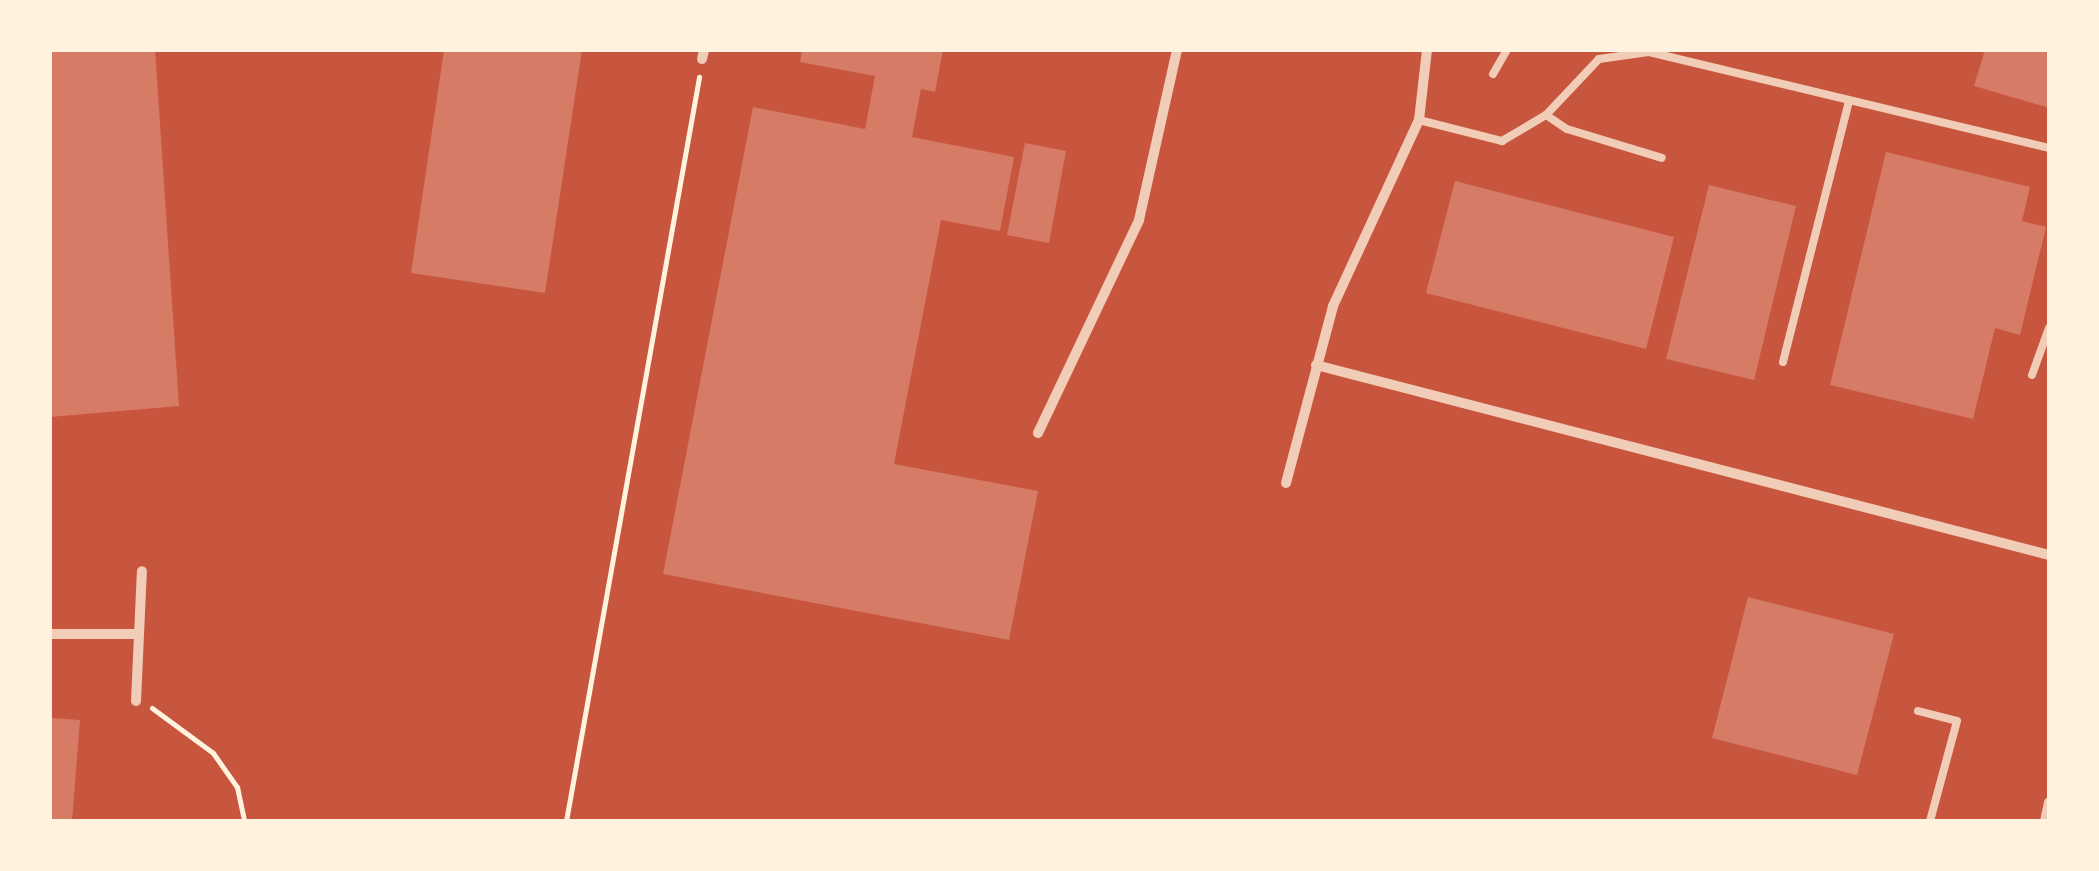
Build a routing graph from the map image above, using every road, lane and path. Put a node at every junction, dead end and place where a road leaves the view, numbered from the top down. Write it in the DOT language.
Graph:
graph roads {
  1 [pos="1177,50"];
  2 [pos="1427,50"];
  3 [pos="1506,50"];
  4 [pos="1590,50"];
  5 [pos="703,54"];
  6 [pos="1599,59"];
  7 [pos="1493,74"];
  8 [pos="1849,102"];
  9 [pos="1546,115"];
  10 [pos="1419,120"];
  11 [pos="2049,148"];
  12 [pos="1662,158"];
  13 [pos="2049,328"];
  14 [pos="1783,362"];
  15 [pos="1316,365"];
  16 [pos="2032,375"];
  17 [pos="1038,432"];
  18 [pos="1286,483"];
  19 [pos="2049,555"];
  20 [pos="142,571"];
  21 [pos="50,634"];
  22 [pos="138,634"];
  23 [pos="136,702"];
  24 [pos="1918,711"];
  25 [pos="2049,802"];
  26 [pos="244,821"];
  27 [pos="566,821"];
  28 [pos="1930,821"];
  29 [pos="2045,821"];
  1 -- 17 [label="street"];
  2 -- 10 [label="street"];
  3 -- 7 [label="lane"];
  4 -- 6 [label="lane"];
  5 -- 27 [label="path"];
  6 -- 8 [label="lane"];
  6 -- 9 [label="lane"];
  8 -- 11 [label="lane"];
  8 -- 14 [label="lane"];
  9 -- 10 [label="lane"];
  9 -- 12 [label="lane"];
  10 -- 15 [label="street"];
  13 -- 16 [label="lane"];
  15 -- 18 [label="street"];
  15 -- 19 [label="street"];
  20 -- 22 [label="street"];
  21 -- 22 [label="street"];
  22 -- 23 [label="street"];
  23 -- 26 [label="path"];
  24 -- 28 [label="lane"];
  25 -- 29 [label="street"];
}
